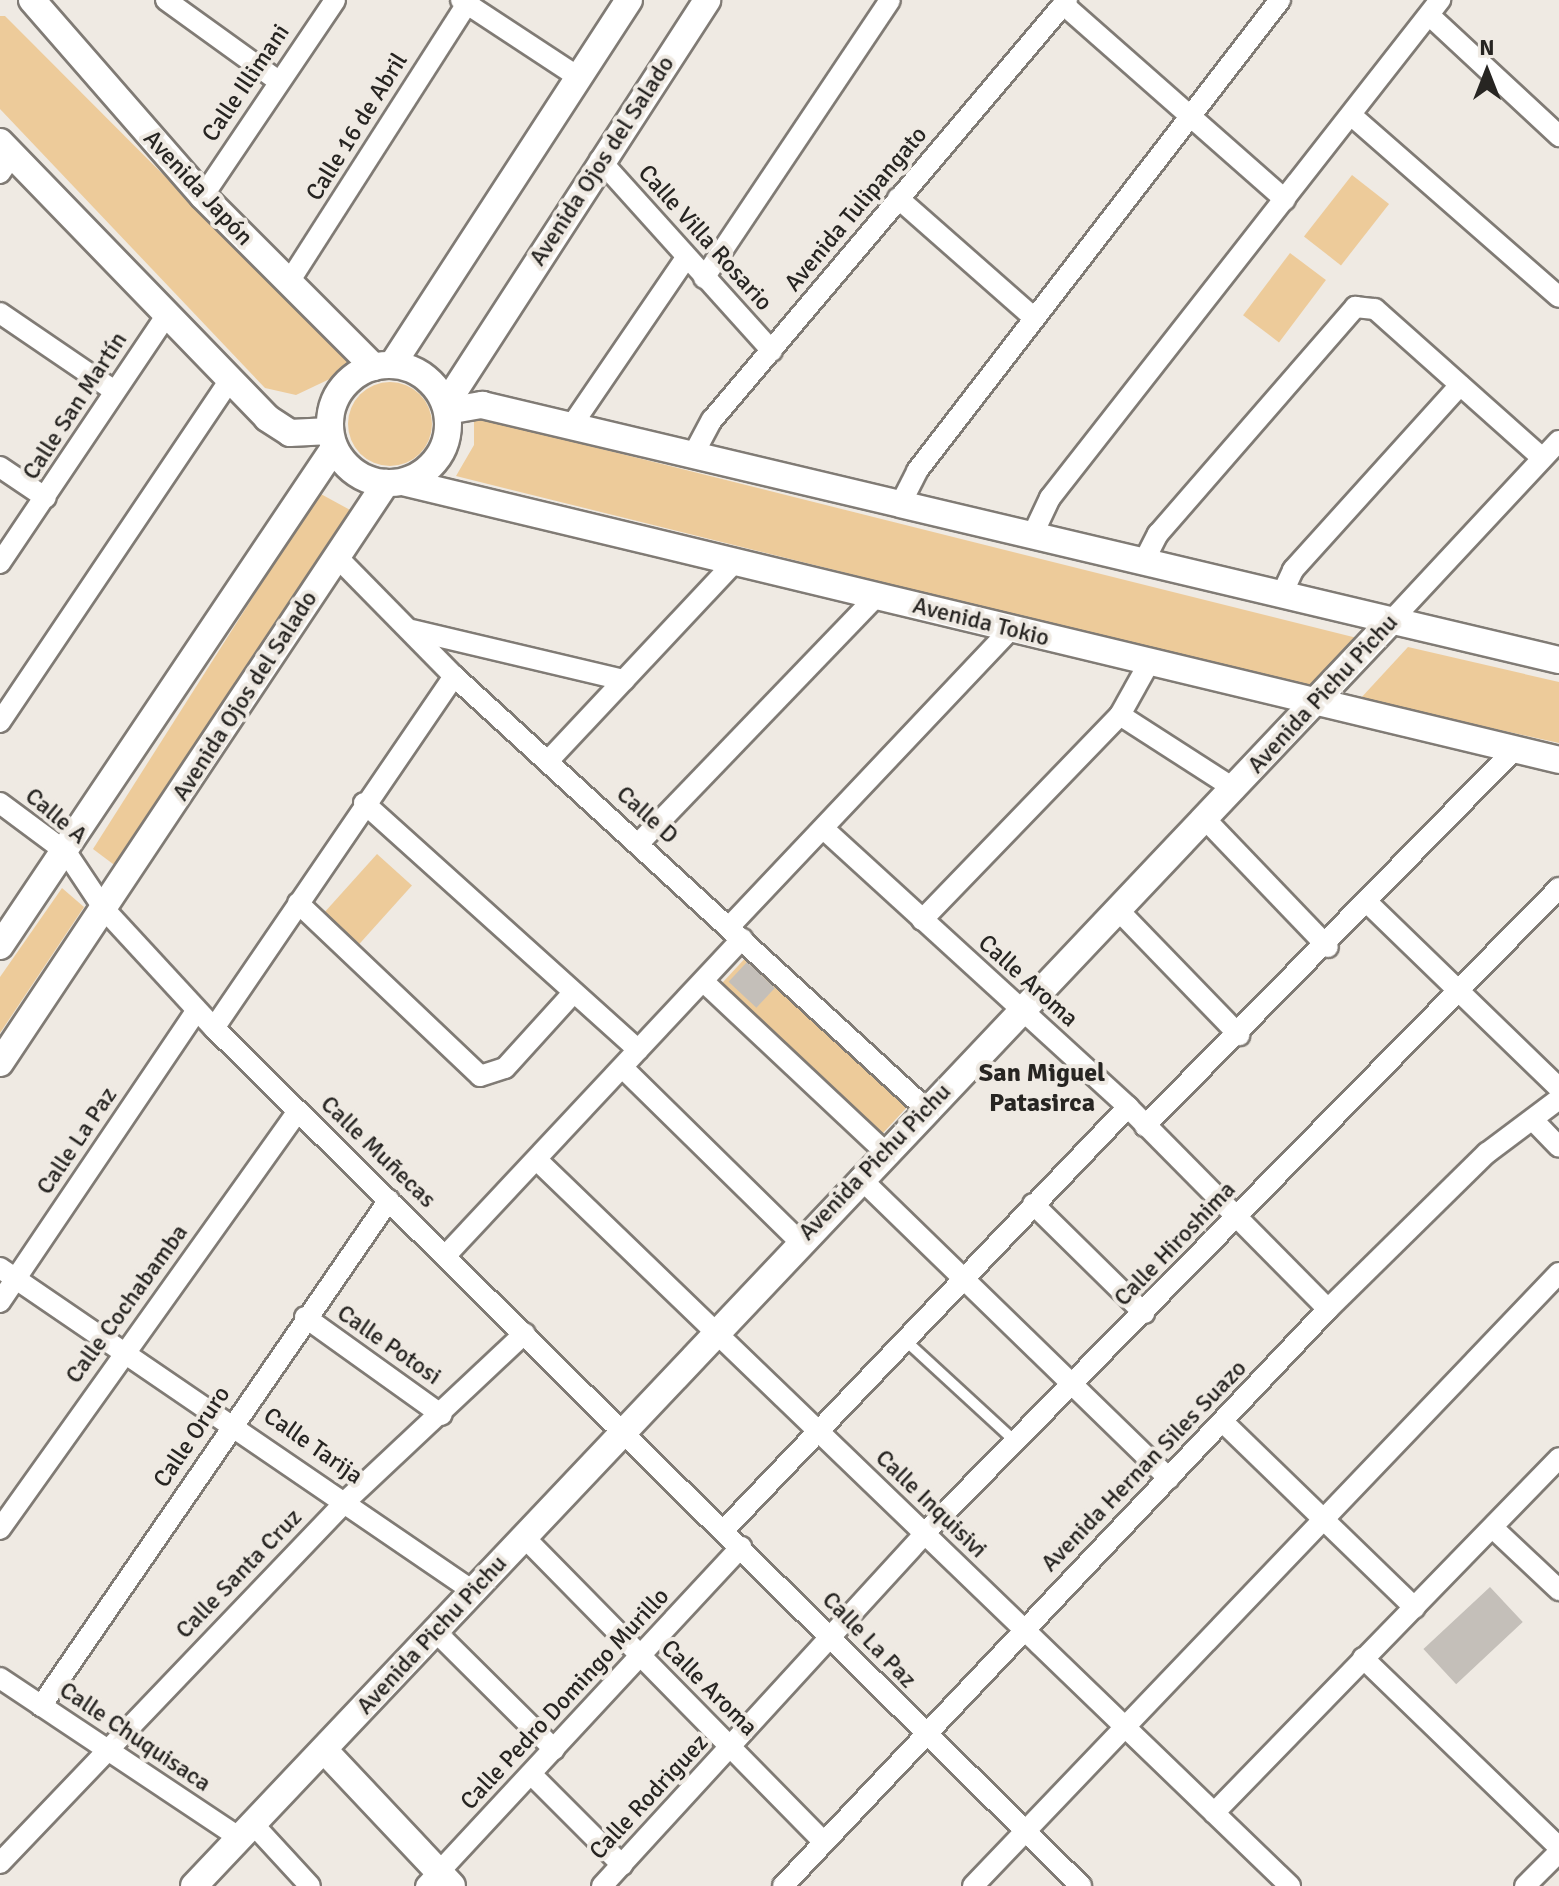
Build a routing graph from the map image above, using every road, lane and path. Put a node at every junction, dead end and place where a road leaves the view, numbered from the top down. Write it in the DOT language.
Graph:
graph roads {
  1 [pos="166,0"];
  2 [pos="335,0"];
  3 [pos="629,0"];
  4 [pos="707,0"];
  5 [pos="890,0"];
  6 [pos="1280,0"];
  7 [pos="466,1"];
  8 [pos="1065,2"];
  9 [pos="41,5"];
  10 [pos="1434,7"];
  11 [pos="578,77"];
  12 [pos="277,80"];
  13 [pos="1351,115"];
  14 [pos="1190,117"];
  15 [pos="1559,136"];
  16 [pos="4,157"];
  17 [pos="600,160"];
  18 [pos="203,196"];
  19 [pos="898,198"];
  20 [pos="1285,200"];
  21 [pos="686,258"];
  22 [pos="704,278"];
  23 [pos="289,282"];
  24 [pos="1559,297"];
  25 [pos="0,313"];
  26 [pos="165,317"];
  27 [pos="1034,318"];
  28 [pos="772,351"];
  29 [pos="383,366"];
  30 [pos="229,381"];
  31 [pos="1460,385"];
  32 [pos="113,390"];
  33 [pos="446,407"];
  34 [pos="572,425"];
  35 [pos="332,440"];
  36 [pos="1559,441"];
  37 [pos="693,455"];
  38 [pos="1542,458"];
  39 [pos="0,467"];
  40 [pos="394,483"];
  41 [pos="46,498"];
  42 [pos="900,505"];
  43 [pos="1032,536"];
  44 [pos="336,556"];
  45 [pos="0,563"];
  46 [pos="734,563"];
  47 [pos="1143,563"];
  48 [pos="1281,596"];
  49 [pos="876,597"];
  50 [pos="1391,621"];
  51 [pos="412,630"];
  52 [pos="1010,630"];
  53 [pos="1558,656"];
  54 [pos="1150,661"];
  55 [pos="454,676"];
  56 [pos="624,680"];
  57 [pos="1317,700"];
  58 [pos="1120,715"];
  59 [pos="0,722"];
  60 [pos="1514,750"];
  61 [pos="1559,760"];
  62 [pos="548,761"];
  63 [pos="1235,789"];
  64 [pos="0,803"];
  65 [pos="364,803"];
  66 [pos="1206,820"];
  67 [pos="825,830"];
  68 [pos="639,843"];
  69 [pos="66,852"];
  70 [pos="1559,888"];
  71 [pos="298,903"];
  72 [pos="1370,905"];
  73 [pos="104,909"];
  74 [pos="1119,911"];
  75 [pos="922,920"];
  76 [pos="736,932"];
  77 [pos="0,946"];
  78 [pos="1328,947"];
  79 [pos="704,982"];
  80 [pos="1457,989"];
  81 [pos="572,994"];
  82 [pos="197,1010"];
  83 [pos="1022,1011"];
  84 [pos="214,1028"];
  85 [pos="1239,1035"];
  86 [pos="638,1050"];
  87 [pos="0,1063"];
  88 [pos="624,1069"];
  89 [pos="1559,1088"];
  90 [pos="1559,1099"];
  91 [pos="1128,1107"];
  92 [pos="926,1109"];
  93 [pos="298,1111"];
  94 [pos="1533,1120"];
  95 [pos="1145,1126"];
  96 [pos="1559,1147"];
  97 [pos="885,1152"];
  98 [pos="537,1160"];
  99 [pos="860,1178"];
  100 [pos="389,1200"];
  101 [pos="1033,1204"];
  102 [pos="1236,1218"];
  103 [pos="799,1241"];
  104 [pos="447,1254"];
  105 [pos="8,1273"];
  106 [pos="1559,1273"];
  107 [pos="961,1278"];
  108 [pos="0,1302"];
  109 [pos="1328,1309"];
  110 [pos="1144,1313"];
  111 [pos="305,1317"];
  112 [pos="525,1333"];
  113 [pos="713,1333"];
  114 [pos="903,1339"];
  115 [pos="124,1350"];
  116 [pos="1072,1389"];
  117 [pos="442,1415"];
  118 [pos="234,1422"];
  119 [pos="1223,1422"];
  120 [pos="624,1426"];
  121 [pos="817,1432"];
  122 [pos="1017,1443"];
  123 [pos="1559,1458"];
  124 [pos="1169,1478"];
  125 [pos="346,1501"];
  126 [pos="1321,1517"];
  127 [pos="1493,1528"];
  128 [pos="0,1529"];
  129 [pos="724,1530"];
  130 [pos="924,1534"];
  131 [pos="524,1537"];
  132 [pos="741,1547"];
  133 [pos="1559,1590"];
  134 [pos="473,1591"];
  135 [pos="1415,1608"];
  136 [pos="1024,1628"];
  137 [pos="435,1631"];
  138 [pos="832,1639"];
  139 [pos="639,1655"];
  140 [pos="1363,1658"];
  141 [pos="0,1678"];
  142 [pos="41,1706"];
  143 [pos="1128,1729"];
  144 [pos="926,1735"];
  145 [pos="732,1747"];
  146 [pos="554,1749"];
  147 [pos="105,1750"];
  148 [pos="325,1751"];
  149 [pos="531,1774"];
  150 [pos="1214,1813"];
  151 [pos="246,1831"];
  152 [pos="1024,1831"];
  153 [pos="824,1842"];
  154 [pos="1559,1849"];
  155 [pos="0,1863"];
  156 [pos="622,1865"];
  157 [pos="440,1882"];
  158 [pos="194,1886"];
  159 [pos="310,1886"];
  160 [pos="602,1886"];
  161 [pos="783,1886"];
  162 [pos="973,1886"];
  163 [pos="1081,1886"];
  164 [pos="1290,1886"];
  165 [pos="1525,1886"];
  1 -- 12 [label="street"];
  2 -- 12 [label="street, Calle Illimani"];
  3 -- 11 [label="street"];
  4 -- 17 [label="street, Avenida Ojos del Salado"];
  5 -- 22 [label="street"];
  6 -- 14 [label="street"];
  7 -- 11 [label="street"];
  7 -- 23 [label="street, Calle 16 de Abril"];
  8 -- 14 [label="street"];
  8 -- 19 [label="street, Avenida Tulipangato"];
  9 -- 18 [label="street, Avenida Japón"];
  10 -- 13 [label="street"];
  10 -- 15 [label="street"];
  11 -- 29 [label="street"];
  12 -- 18 [label="street, Calle Illimani"];
  13 -- 20 [label="street"];
  13 -- 24 [label="street"];
  14 -- 20 [label="street"];
  14 -- 27 [label="street"];
  16 -- 26 [label="street"];
  17 -- 21 [label="street, Calle Villa Rosario"];
  17 -- 33 [label="street, Avenida Ojos del Salado"];
  18 -- 23 [label="street, Avenida Japón"];
  19 -- 27 [label="street"];
  19 -- 28 [label="street, Avenida Tulipangato"];
  20 -- 43 [label="street"];
  21 -- 22 [label="street, Calle Villa Rosario"];
  21 -- 34 [label="street"];
  22 -- 28 [label="street, Calle Villa Rosario"];
  23 -- 29 [label="street, Avenida Japón"];
  25 -- 32 [label="street"];
  26 -- 30 [label="street"];
  26 -- 32 [label="street, Calle San Martín"];
  27 -- 42 [label="street"];
  28 -- 37 [label="street, Avenida Tulipangato"];
  29 -- 33 [label="street"];
  29 -- 35 [label="street"];
  30 -- 35 [label="street"];
  30 -- 59 [label="street"];
  31 -- 38 [label="street"];
  31 -- 47 [label="street"];
  31 -- 48 [label="street"];
  32 -- 41 [label="street, Calle San Martín"];
  33 -- 34 [label="street"];
  33 -- 40 [label="street"];
  34 -- 37 [label="street"];
  35 -- 40 [label="street"];
  35 -- 69 [label="street"];
  36 -- 38 [label="street, Avenida Pichu Pichu"];
  37 -- 42 [label="street"];
  38 -- 50 [label="street, Avenida Pichu Pichu"];
  39 -- 41 [label="street"];
  40 -- 44 [label="street, Avenida Ojos del Salado"];
  40 -- 46 [label="street, Avenida Tokio"];
  41 -- 45 [label="street, Calle San Martín"];
  42 -- 43 [label="street"];
  43 -- 47 [label="street"];
  44 -- 51 [label="street, Calle D"];
  44 -- 73 [label="street, Avenida Ojos del Salado"];
  46 -- 49 [label="street, Avenida Tokio"];
  46 -- 56 [label="street"];
  47 -- 48 [label="street"];
  48 -- 50 [label="street"];
  49 -- 52 [label="street, Avenida Tokio"];
  49 -- 68 [label="street"];
  50 -- 53 [label="street"];
  50 -- 57 [label="street, Avenida Pichu Pichu"];
  51 -- 55 [label="street, Calle D"];
  51 -- 56 [label="street"];
  52 -- 54 [label="street, Avenida Tokio"];
  52 -- 67 [label="street"];
  54 -- 57 [label="street, Avenida Tokio"];
  54 -- 58 [label="street"];
  55 -- 62 [label="street, Calle D"];
  55 -- 65 [label="street"];
  56 -- 62 [label="street"];
  57 -- 60 [label="street, Avenida Tokio"];
  57 -- 63 [label="street, Avenida Pichu Pichu"];
  58 -- 63 [label="street"];
  58 -- 75 [label="street"];
  60 -- 61 [label="street, Avenida Tokio"];
  60 -- 72 [label="street"];
  62 -- 68 [label="street, Calle D"];
  63 -- 66 [label="street, Avenida Pichu Pichu"];
  64 -- 69 [label="street, Calle A"];
  65 -- 71 [label="street"];
  65 -- 81 [label="street"];
  66 -- 74 [label="street, Avenida Pichu Pichu"];
  66 -- 78 [label="street"];
  67 -- 75 [label="street, Calle Aroma"];
  67 -- 76 [label="street"];
  68 -- 76 [label="street, Calle D"];
  69 -- 73 [label="street, Calle A"];
  69 -- 77 [label="street"];
  70 -- 80 [label="street, Calle Hiroshima"];
  71 -- 81 [label="street"];
  71 -- 84 [label="street"];
  72 -- 78 [label="street"];
  72 -- 80 [label="street"];
  73 -- 82 [label="street, Calle Muñecas"];
  73 -- 87 [label="street, Avenida Ojos del Salado"];
  74 -- 83 [label="street, Avenida Pichu Pichu"];
  74 -- 85 [label="street"];
  75 -- 83 [label="street, Calle Aroma"];
  76 -- 79 [label="street"];
  76 -- 92 [label="street, Calle D"];
  78 -- 85 [label="street"];
  79 -- 86 [label="street"];
  79 -- 97 [label="street"];
  80 -- 89 [label="street"];
  80 -- 102 [label="street, Calle Hiroshima"];
  81 -- 86 [label="street"];
  82 -- 84 [label="street, Calle Muñecas"];
  82 -- 105 [label="street, Calle La Paz"];
  83 -- 91 [label="street, Calle Aroma"];
  83 -- 92 [label="street, Avenida Pichu Pichu"];
  84 -- 93 [label="street, Calle Muñecas"];
  85 -- 95 [label="street"];
  86 -- 88 [label="street"];
  88 -- 98 [label="street"];
  88 -- 103 [label="street"];
  90 -- 94 [label="street, Avenida Hernan Siles Suazo"];
  91 -- 95 [label="street, Calle Aroma"];
  91 -- 101 [label="street"];
  92 -- 97 [label="street, Avenida Pichu Pichu"];
  93 -- 100 [label="street, Calle Muñecas"];
  93 -- 115 [label="street, Calle Cochabamba"];
  94 -- 96 [label="street"];
  94 -- 109 [label="street, Avenida Hernan Siles Suazo"];
  95 -- 102 [label="street, Calle Aroma"];
  97 -- 99 [label="street, Avenida Pichu Pichu"];
  98 -- 104 [label="street"];
  98 -- 113 [label="street, Calle Inquisivi"];
  99 -- 103 [label="street, Avenida Pichu Pichu"];
  99 -- 107 [label="street"];
  100 -- 104 [label="street, Calle Muñecas"];
  100 -- 111 [label="street, Calle Oruro"];
  101 -- 107 [label="street"];
  101 -- 110 [label="street"];
  102 -- 109 [label="street, Calle Aroma"];
  102 -- 110 [label="street, Calle Hiroshima"];
  103 -- 113 [label="street, Avenida Pichu Pichu"];
  104 -- 112 [label="street, Calle Muñecas"];
  105 -- 108 [label="street, Calle La Paz"];
  105 -- 115 [label="street, Calle Tarija"];
  106 -- 126 [label="street"];
  107 -- 114 [label="street"];
  107 -- 116 [label="street"];
  109 -- 119 [label="street, Avenida Hernan Siles Suazo"];
  110 -- 116 [label="street, Calle Hiroshima"];
  111 -- 117 [label="street, Calle Potosi"];
  111 -- 118 [label="street, Calle Oruro"];
  112 -- 117 [label="street, Calle Santa Cruz"];
  112 -- 120 [label="street, Calle Muñecas"];
  113 -- 120 [label="street, Avenida Pichu Pichu"];
  113 -- 121 [label="street, Calle Inquisivi"];
  114 -- 121 [label="street"];
  114 -- 122 [label="lane"];
  115 -- 118 [label="street, Calle Tarija"];
  115 -- 128 [label="street, Calle Cochabamba"];
  116 -- 122 [label="street, Calle Hiroshima"];
  116 -- 124 [label="street"];
  117 -- 125 [label="street, Calle Santa Cruz"];
  118 -- 125 [label="street, Calle Tarija"];
  118 -- 142 [label="street, Calle Oruro"];
  119 -- 124 [label="street, Avenida Hernan Siles Suazo"];
  119 -- 126 [label="street"];
  120 -- 129 [label="street, Calle La Paz"];
  120 -- 131 [label="street, Avenida Pichu Pichu"];
  121 -- 129 [label="street"];
  121 -- 130 [label="street, Calle Inquisivi"];
  122 -- 130 [label="street, Calle Hiroshima"];
  123 -- 127 [label="street"];
  124 -- 136 [label="street, Avenida Hernan Siles Suazo"];
  125 -- 134 [label="street, Calle Tarija"];
  125 -- 147 [label="street, Calle Santa Cruz"];
  126 -- 135 [label="street"];
  126 -- 143 [label="street"];
  127 -- 133 [label="street"];
  127 -- 135 [label="street"];
  129 -- 132 [label="street, Calle La Paz"];
  130 -- 136 [label="street, Calle Inquisivi"];
  130 -- 138 [label="street, Calle Hiroshima"];
  131 -- 134 [label="street, Avenida Pichu Pichu"];
  131 -- 139 [label="street, Calle Aroma"];
  132 -- 138 [label="street, Calle La Paz"];
  132 -- 139 [label="street, Calle Pedro Domingo Murillo"];
  134 -- 137 [label="street, Avenida Pichu Pichu"];
  135 -- 140 [label="street"];
  136 -- 143 [label="street, Calle Inquisivi"];
  136 -- 144 [label="street, Avenida Hernan Siles Suazo"];
  137 -- 146 [label="street"];
  137 -- 148 [label="street, Avenida Pichu Pichu"];
  138 -- 144 [label="street, Calle La Paz"];
  138 -- 145 [label="street, Calle Rodriguez"];
  139 -- 145 [label="street, Calle Aroma"];
  139 -- 146 [label="street, Calle Pedro Domingo Murillo"];
  140 -- 150 [label="street"];
  140 -- 154 [label="street"];
  141 -- 142 [label="street, Calle Chuquisaca"];
  142 -- 147 [label="street, Calle Chuquisaca"];
  143 -- 150 [label="street, Calle Inquisivi"];
  143 -- 152 [label="street"];
  144 -- 152 [label="street, Calle La Paz"];
  144 -- 153 [label="street, Avenida Hernan Siles Suazo"];
  145 -- 153 [label="street, Calle Aroma"];
  145 -- 156 [label="street, Calle Rodriguez"];
  146 -- 149 [label="street, Calle Pedro Domingo Murillo"];
  147 -- 151 [label="street, Calle Chuquisaca"];
  147 -- 155 [label="street, Calle Santa Cruz"];
  148 -- 151 [label="street, Avenida Pichu Pichu"];
  148 -- 157 [label="street"];
  149 -- 156 [label="street"];
  149 -- 157 [label="street, Calle Pedro Domingo Murillo"];
  150 -- 164 [label="street, Calle Inquisivi"];
  151 -- 158 [label="street, Avenida Pichu Pichu"];
  151 -- 159 [label="street, Calle Chuquisaca"];
  152 -- 162 [label="street"];
  152 -- 163 [label="street, Calle La Paz"];
  153 -- 161 [label="street, Avenida Hernan Siles Suazo"];
  154 -- 165 [label="street"];
  156 -- 160 [label="street, Calle Rodriguez"];
}
